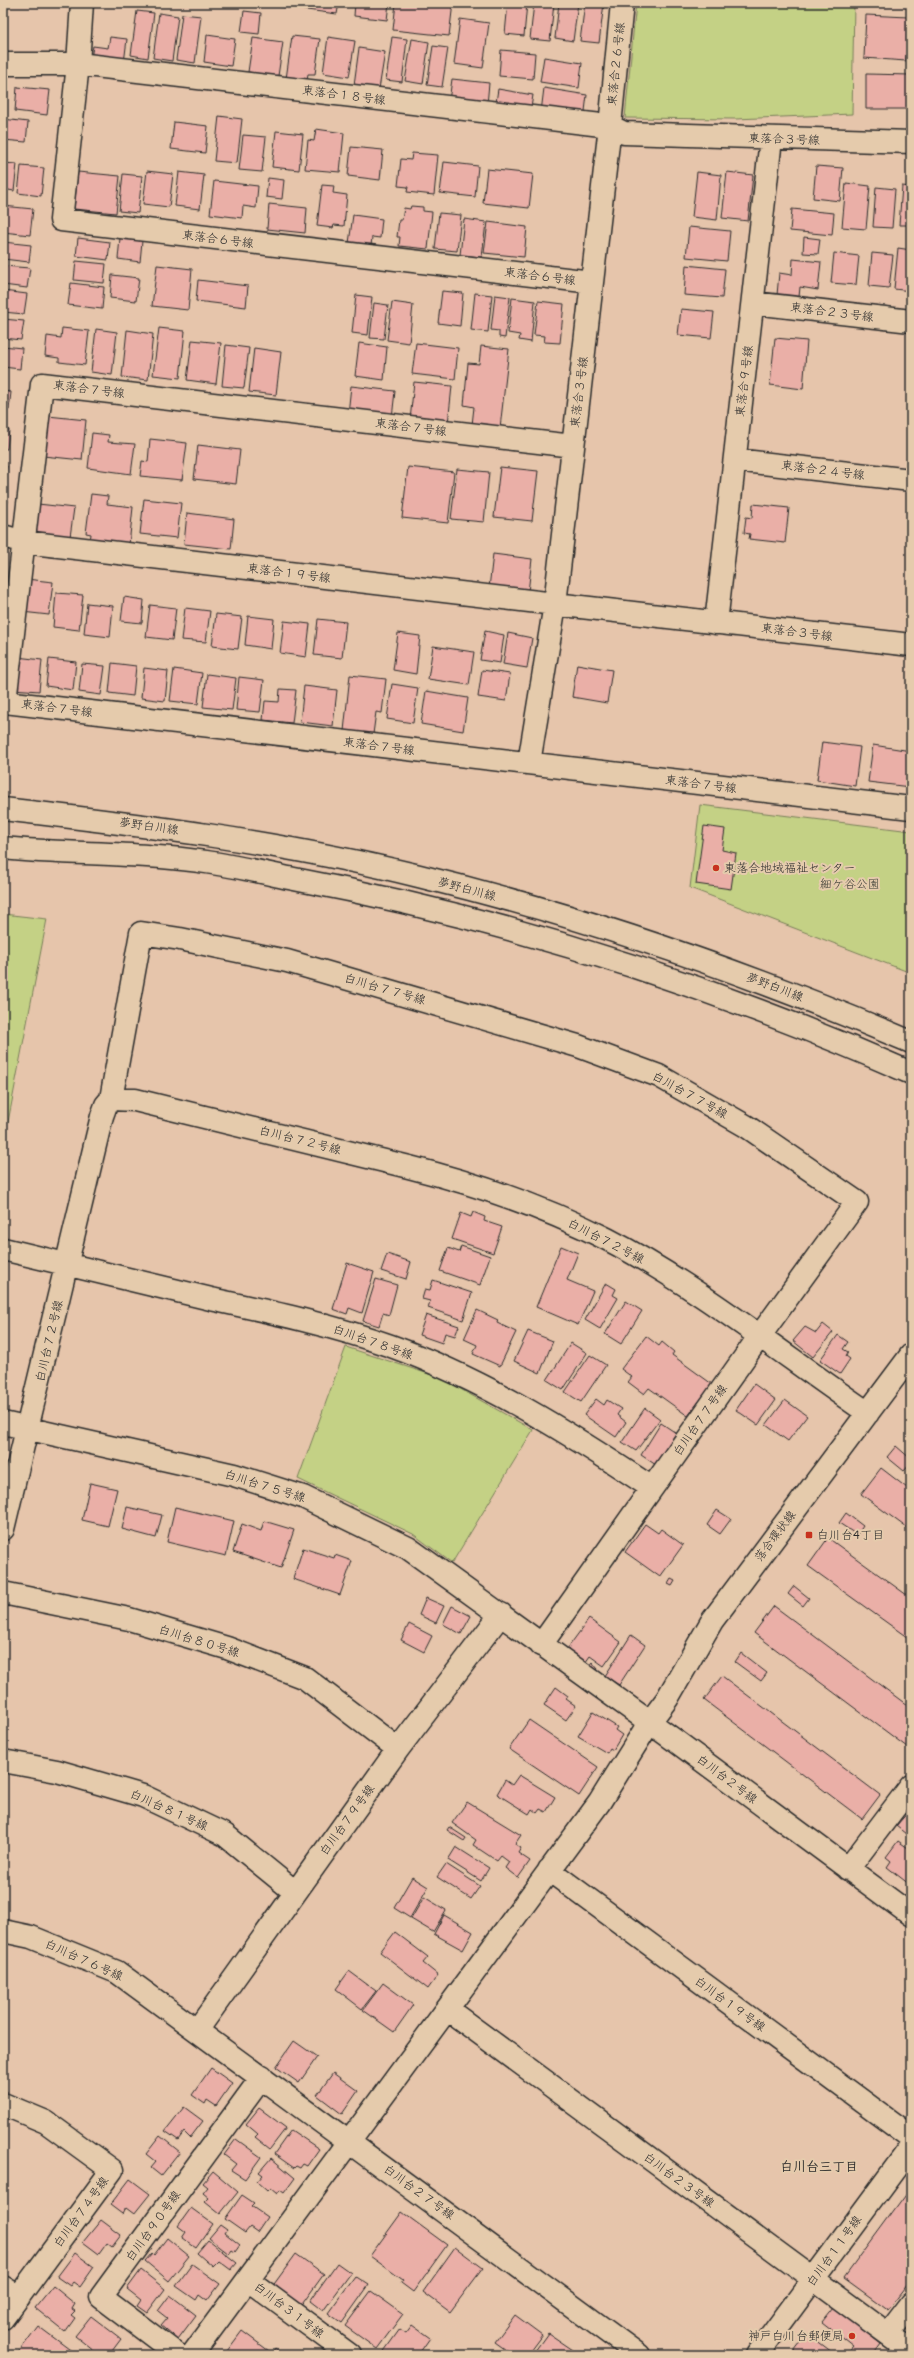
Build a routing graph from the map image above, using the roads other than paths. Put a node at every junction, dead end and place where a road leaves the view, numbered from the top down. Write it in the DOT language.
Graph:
graph roads {
  1 [pos="82,3"];
  2 [pos="622,3"];
  3 [pos="3,64"];
  4 [pos="78,64"];
  5 [pos="610,126"];
  6 [pos="771,139"];
  7 [pos="911,142"];
  8 [pos="592,282"];
  9 [pos="753,303"];
  10 [pos="911,322"];
  11 [pos="573,446"];
  12 [pos="735,460"];
  13 [pos="911,480"];
  14 [pos="3,536"];
  15 [pos="24,542"];
  16 [pos="555,604"];
  17 [pos="716,623"];
  18 [pos="911,645"];
  19 [pos="529,764"];
  20 [pos="911,808"];
  21 [pos="3,809"];
  22 [pos="3,848"];
  23 [pos="911,1042"];
  24 [pos="911,1073"];
  25 [pos="111,1099"];
  26 [pos="3,1248"];
  27 [pos="67,1264"];
  28 [pos="759,1337"];
  29 [pos="911,1355"];
  30 [pos="868,1413"];
  31 [pos="3,1423"];
  32 [pos="28,1429"];
  33 [pos="652,1488"];
  34 [pos="3,1529"];
  35 [pos="12,1595"];
  36 [pos="501,1614"];
  37 [pos="541,1645"];
  38 [pos="649,1722"];
  39 [pos="398,1749"];
  40 [pos="3,1761"];
  41 [pos="911,1786"];
  42 [pos="848,1869"];
  43 [pos="549,1870"];
  44 [pos="294,1892"];
  45 [pos="911,1915"];
  46 [pos="3,1930"];
  47 [pos="447,2009"];
  48 [pos="198,2030"];
  49 [pos="262,2077"];
  50 [pos="3,2104"];
  51 [pos="911,2137"];
  52 [pos="350,2142"];
  53 [pos="911,2147"];
  54 [pos="813,2279"];
  55 [pos="248,2280"];
  56 [pos="11,2292"];
  57 [pos="911,2304"];
  58 [pos="3,2318"];
  59 [pos="888,2334"];
  60 [pos="911,2351"];
  61 [pos="178,2355"];
  62 [pos="192,2355"];
  63 [pos="350,2355"];
  64 [pos="639,2355"];
  65 [pos="757,2355"];
  1 -- 4 [label="street, 東落合６号線"];
  2 -- 5 [label="street, 東落合２６号線"];
  3 -- 4 [label="street, 東落合１８号線"];
  4 -- 5 [label="street, 東落合１８号線"];
  4 -- 8 [label="street, 東落合６号線"];
  5 -- 6 [label="street, 東落合３号線"];
  5 -- 8 [label="street, 東落合３号線"];
  6 -- 7 [label="street, 東落合３号線"];
  6 -- 9 [label="street, 東落合９号線"];
  8 -- 11 [label="street, 東落合３号線"];
  9 -- 10 [label="street, 東落合２３号線"];
  9 -- 12 [label="street, 東落合９号線"];
  11 -- 15 [label="street, 東落合７号線"];
  11 -- 16 [label="street, 東落合３号線"];
  12 -- 13 [label="street, 東落合２４号線"];
  12 -- 17 [label="street, 東落合９号線"];
  14 -- 15 [label="street, 東落合１９号線"];
  15 -- 16 [label="street, 東落合１９号線"];
  15 -- 19 [label="street, 東落合７号線"];
  16 -- 17 [label="street, 東落合３号線"];
  16 -- 19 [label="street"];
  17 -- 18 [label="street, 東落合３号線"];
  19 -- 20 [label="street, 東落合７号線"];
  21 -- 23 [label="street, 夢野白川線"];
  22 -- 24 [label="street"];
  25 -- 27 [label="street, 白川台７２号線"];
  25 -- 28 [label="street, 白川台７２号線"];
  25 -- 28 [label="street, 白川台７７号線"];
  26 -- 27 [label="street, 白川台７８号線"];
  27 -- 32 [label="street, 白川台７２号線"];
  27 -- 33 [label="street, 白川台７８号線"];
  28 -- 30 [label="street, 白川台７２号線"];
  28 -- 33 [label="street, 白川台７７号線"];
  29 -- 30 [label="street, 落合環状線"];
  30 -- 38 [label="street, 落合環状線"];
  31 -- 32 [label="street, 白川台７５号線"];
  32 -- 34 [label="street, 白川台７２号線"];
  32 -- 36 [label="street, 白川台７５号線"];
  33 -- 37 [label="street, 白川台７７号線"];
  35 -- 39 [label="street, 白川台８０号線"];
  36 -- 37 [label="street, 白川台７５号線"];
  36 -- 39 [label="street, 白川台７９号線"];
  37 -- 38 [label="street, 白川台２号線"];
  38 -- 42 [label="street, 白川台２号線"];
  38 -- 43 [label="street, 落合環状線"];
  39 -- 44 [label="street, 白川台７９号線"];
  40 -- 44 [label="street, 白川台８１号線"];
  41 -- 42 [label="street"];
  42 -- 45 [label="street, 白川台２号線"];
  43 -- 47 [label="street, 落合環状線"];
  43 -- 51 [label="street, 白川台１９号線"];
  44 -- 48 [label="street, 白川台７９号線"];
  46 -- 48 [label="street, 白川台７６号線"];
  47 -- 52 [label="street, 落合環状線"];
  47 -- 54 [label="street, 白川台２３号線"];
  48 -- 49 [label="street, 白川台２７号線"];
  49 -- 52 [label="street, 白川台２７号線"];
  49 -- 61 [label="street, 白川台９０号線"];
  50 -- 56 [label="street, 白川台７４号線"];
  52 -- 55 [label="street, 落合環状線"];
  52 -- 64 [label="street, 白川台２７号線"];
  53 -- 54 [label="street, 白川台１１号線"];
  54 -- 59 [label="street, 白川台２３号線"];
  54 -- 65 [label="street, 白川台１１号線"];
  55 -- 62 [label="street, 落合環状線"];
  55 -- 63 [label="street, 白川台３１号線"];
  56 -- 58 [label="street, 白川台７４号線"];
  57 -- 59 [label="street"];
  59 -- 60 [label="street, 白川台２３号線"];
}
